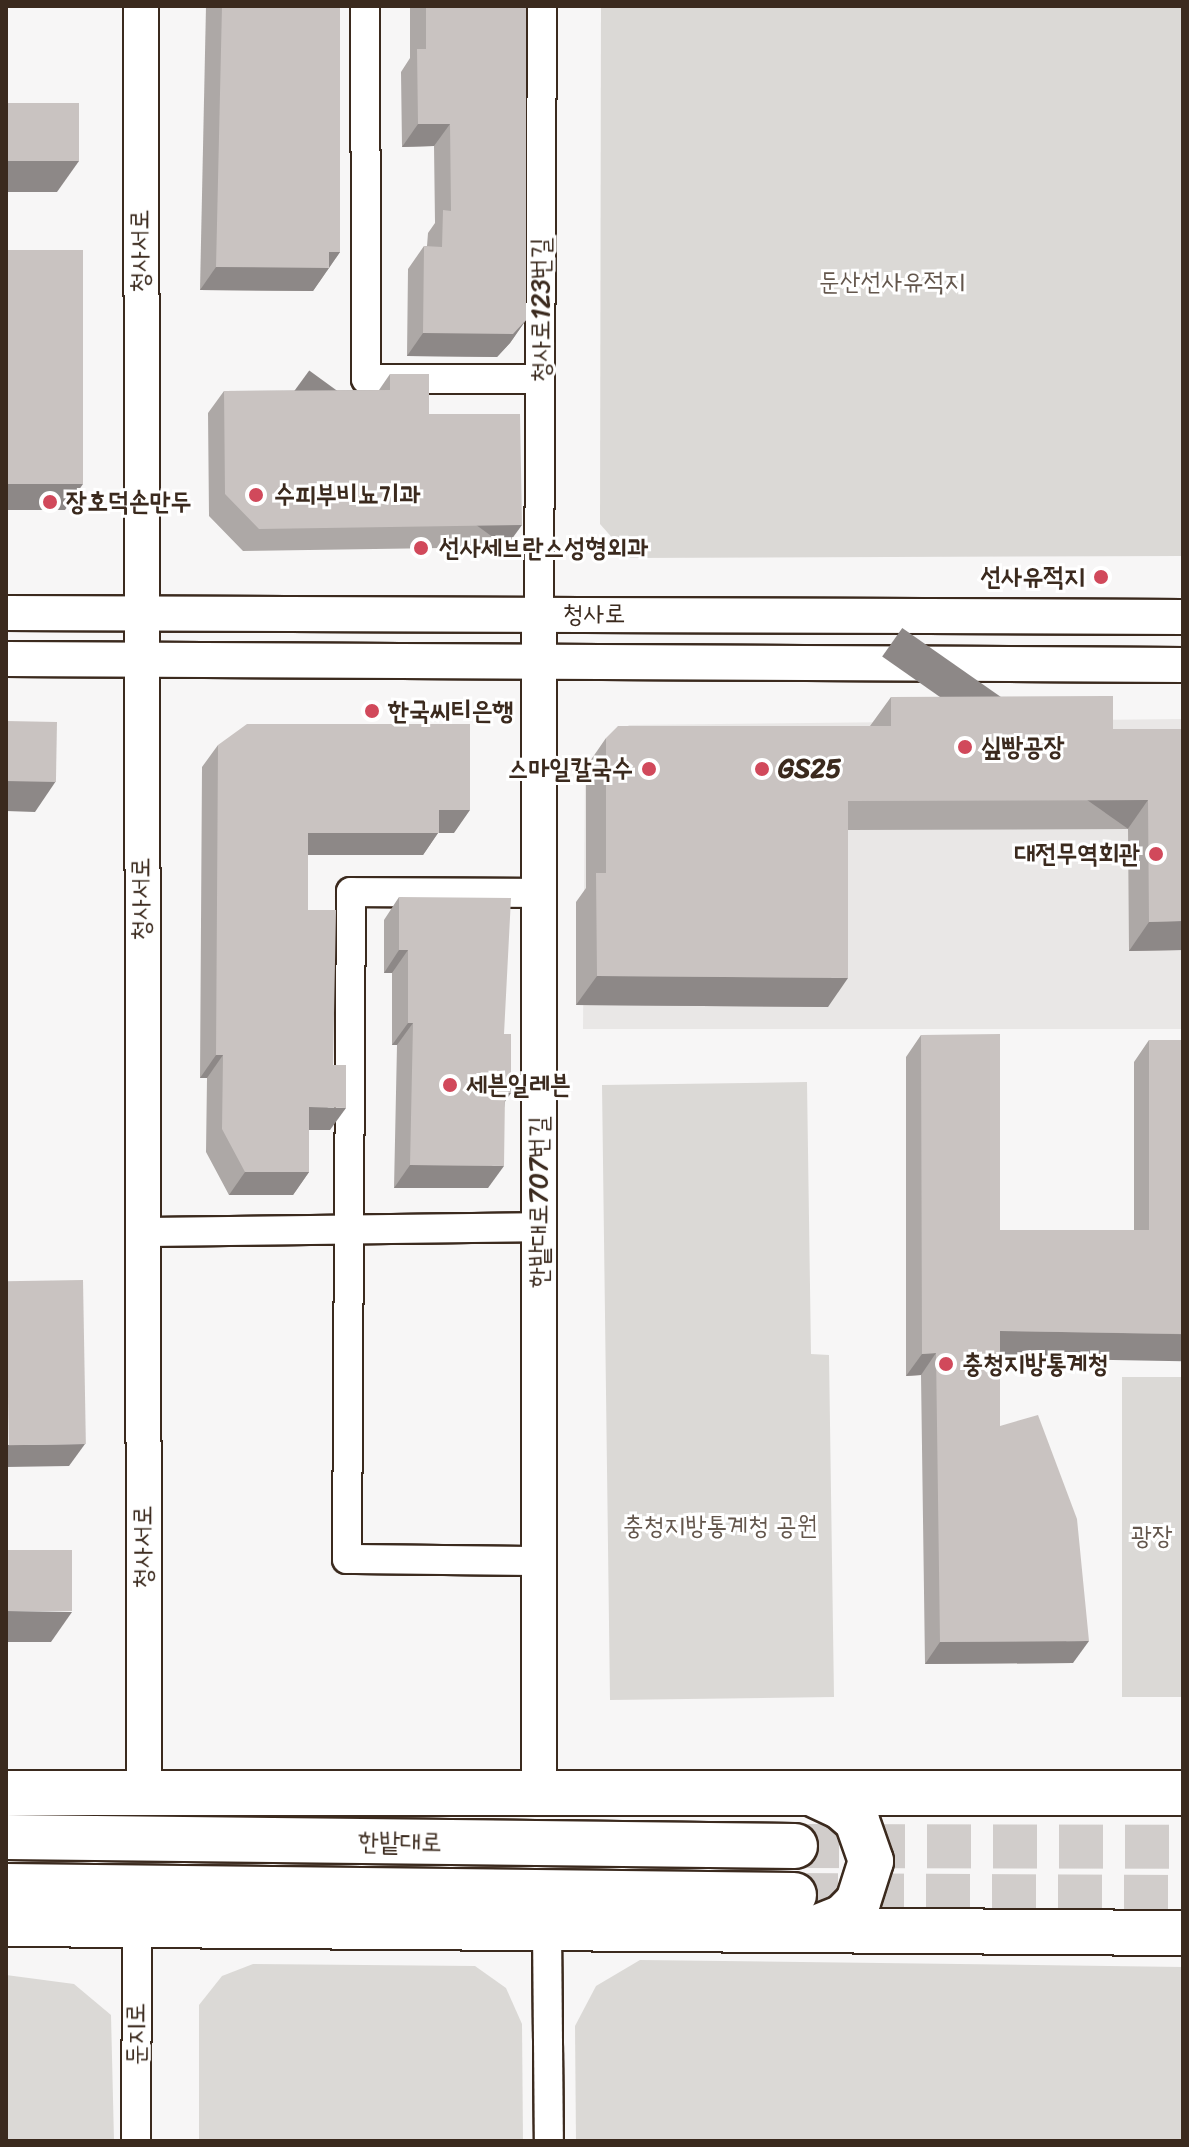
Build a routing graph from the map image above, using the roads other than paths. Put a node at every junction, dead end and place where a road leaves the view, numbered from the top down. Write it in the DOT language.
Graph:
graph roads {
  1 [pos="141,6"];
  2 [pos="365,6"];
  3 [pos="542,6"];
  4 [pos="540,379"];
  5 [pos="140,612"];
  6 [pos="6,613"];
  7 [pos="539,614"];
  8 [pos="1183,617"];
  9 [pos="6,659"];
  10 [pos="140,661"];
  11 [pos="539,664"];
  12 [pos="1183,665"];
  13 [pos="539,893"];
  14 [pos="539,1227"];
  15 [pos="349,1229"];
  16 [pos="142,1232"];
  17 [pos="539,1561"];
  18 [pos="539,1790"];
  19 [pos="6,1793"];
  20 [pos="144,1793"];
  21 [pos="811,1793"];
  22 [pos="1183,1793"];
  23 [pos="6,1837"];
  24 [pos="795,1846"];
  25 [pos="6,1886"];
  26 [pos="802,1912"];
  27 [pos="6,1924"];
  28 [pos="137,1927"];
  29 [pos="547,1927"];
  30 [pos="1183,1933"];
  31 [pos="136,2141"];
  32 [pos="549,2141"];
  1 -- 5 [label="street, 청사서로"];
  2 -- 4 [label="street"];
  3 -- 4 [label="street, 청사로123번길"];
  4 -- 7 [label="street, 청사로123번길"];
  5 -- 6 [label="street, 청사로"];
  5 -- 7 [label="street, 청사로"];
  5 -- 10 [label="street, 청사서로"];
  7 -- 8 [label="street, 청사로"];
  7 -- 11 [label="street, 한밭대로707번길"];
  9 -- 10 [label="street, 청사로"];
  10 -- 11 [label="street, 청사로"];
  10 -- 16 [label="street, 청사서로"];
  11 -- 12 [label="street, 청사로"];
  11 -- 13 [label="street, 한밭대로707번길"];
  13 -- 14 [label="street, 한밭대로707번길"];
  13 -- 15 [label="street"];
  14 -- 15 [label="street"];
  14 -- 17 [label="street, 한밭대로707번길"];
  15 -- 16 [label="street"];
  15 -- 17 [label="street"];
  16 -- 20 [label="street, 청사서로"];
  17 -- 18 [label="street, 한밭대로707번길"];
  18 -- 20 [label="main road"];
  18 -- 21 [label="main road"];
  19 -- 20 [label="main road"];
  21 -- 22 [label="main road"];
  21 -- 26 [label="main road"];
  23 -- 24 [label="main road, 한밭대로"];
  25 -- 26 [label="main road, 한밭대로"];
  26 -- 29 [label="main road"];
  26 -- 30 [label="main road"];
  27 -- 28 [label="main road"];
  28 -- 29 [label="main road"];
  28 -- 31 [label="street, 둔지로"];
  29 -- 32 [label="street"];
}
